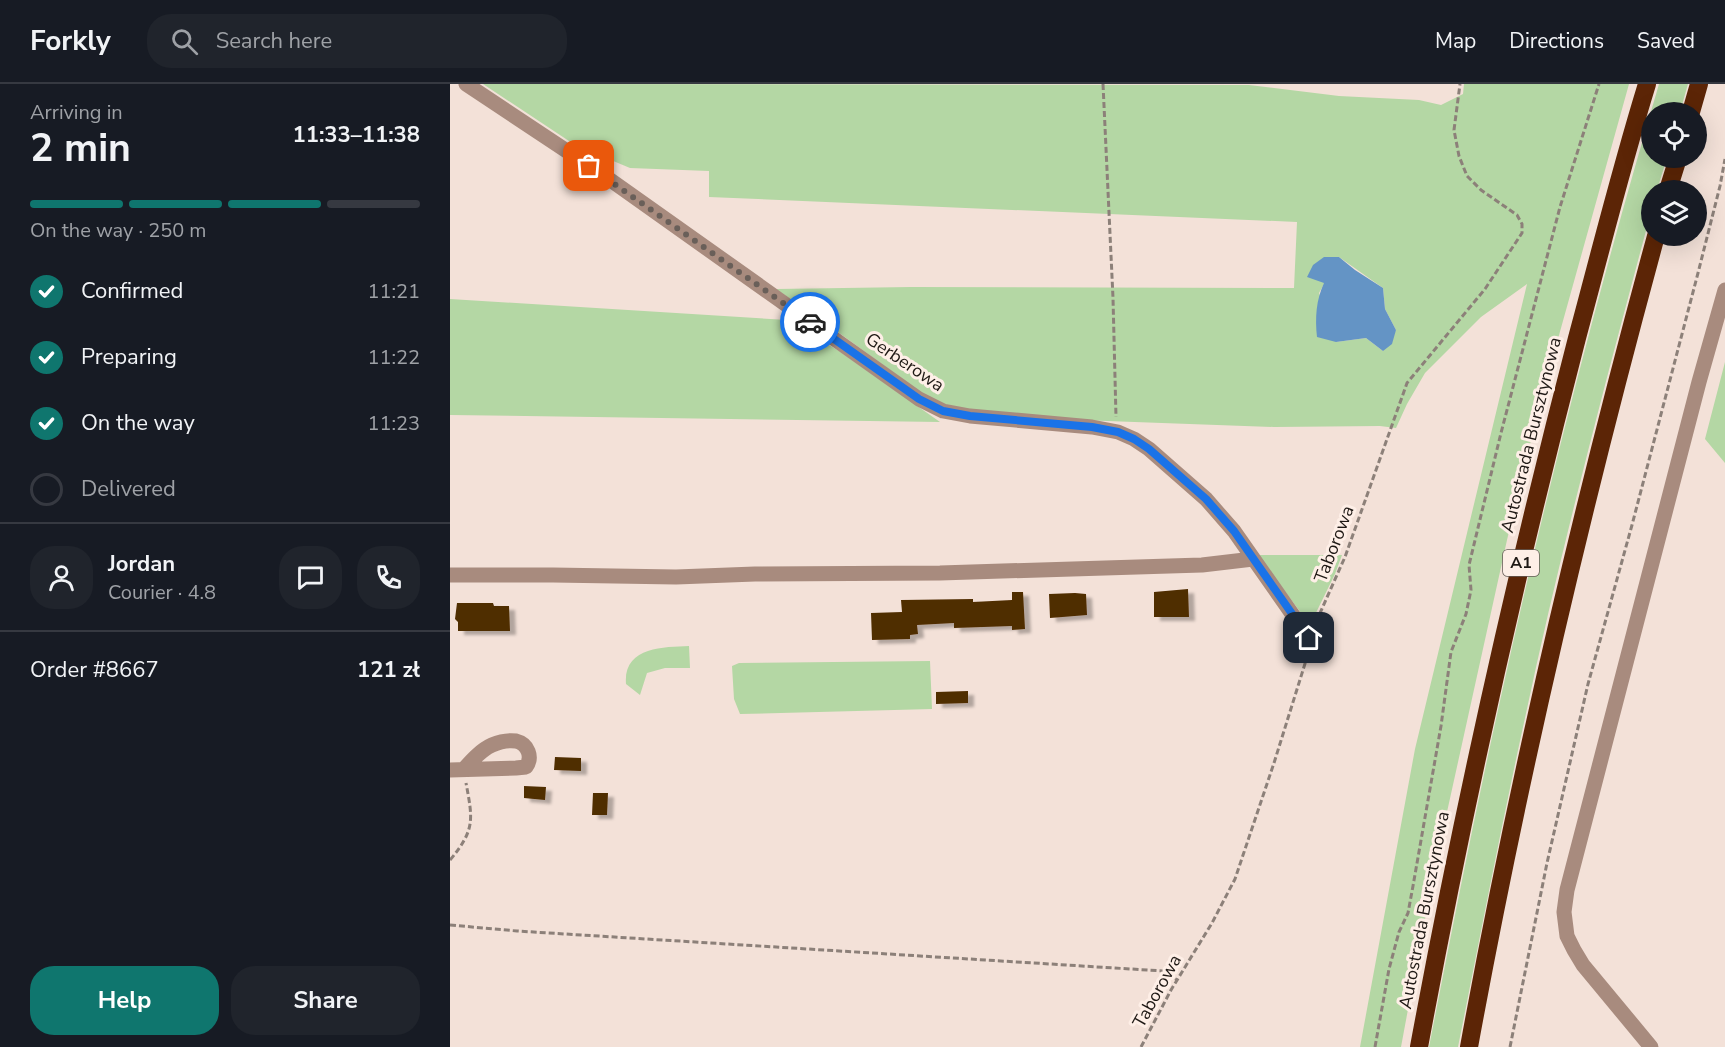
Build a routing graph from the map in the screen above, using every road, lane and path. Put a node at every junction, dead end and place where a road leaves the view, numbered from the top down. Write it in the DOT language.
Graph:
graph roads {
  1 [pos="466,84"];
  2 [pos="1103,84"];
  3 [pos="1460,84"];
  4 [pos="1599,84"];
  5 [pos="1647,84"];
  6 [pos="1699,84"];
  7 [pos="1694,102"];
  8 [pos="1725,159"];
  9 [pos="1653,246"];
  10 [pos="1725,291"];
  11 [pos="1114,431"];
  12 [pos="1253,559"];
  13 [pos="450,575"];
  14 [pos="1309,638"];
  15 [pos="457,769"];
  16 [pos="450,860"];
  17 [pos="450,925"];
  18 [pos="1177,980"];
  19 [pos="1141,1047"];
  20 [pos="1375,1047"];
  21 [pos="1419,1047"];
  22 [pos="1469,1047"];
  23 [pos="1510,1047"];
  24 [pos="1650,1047"];
  1 -- 11 [label="street, Gerberowa"];
  2 -- 11 [label="path"];
  3 -- 14 [label="path, Taborowa"];
  4 -- 20 [label="path"];
  5 -- 21 [label="highway, Autostrada Bursztynowa / A1"];
  6 -- 7 [label="highway"];
  8 -- 23 [label="path"];
  9 -- 22 [label="highway"];
  10 -- 24 [label="street"];
  11 -- 12 [label="street, Gerberowa"];
  12 -- 13 [label="street"];
  12 -- 14 [label="street, Gerberowa"];
  14 -- 18 [label="path, Taborowa"];
  15 -- 16 [label="path"];
  17 -- 18 [label="path"];
  18 -- 19 [label="path, Taborowa"];
}
